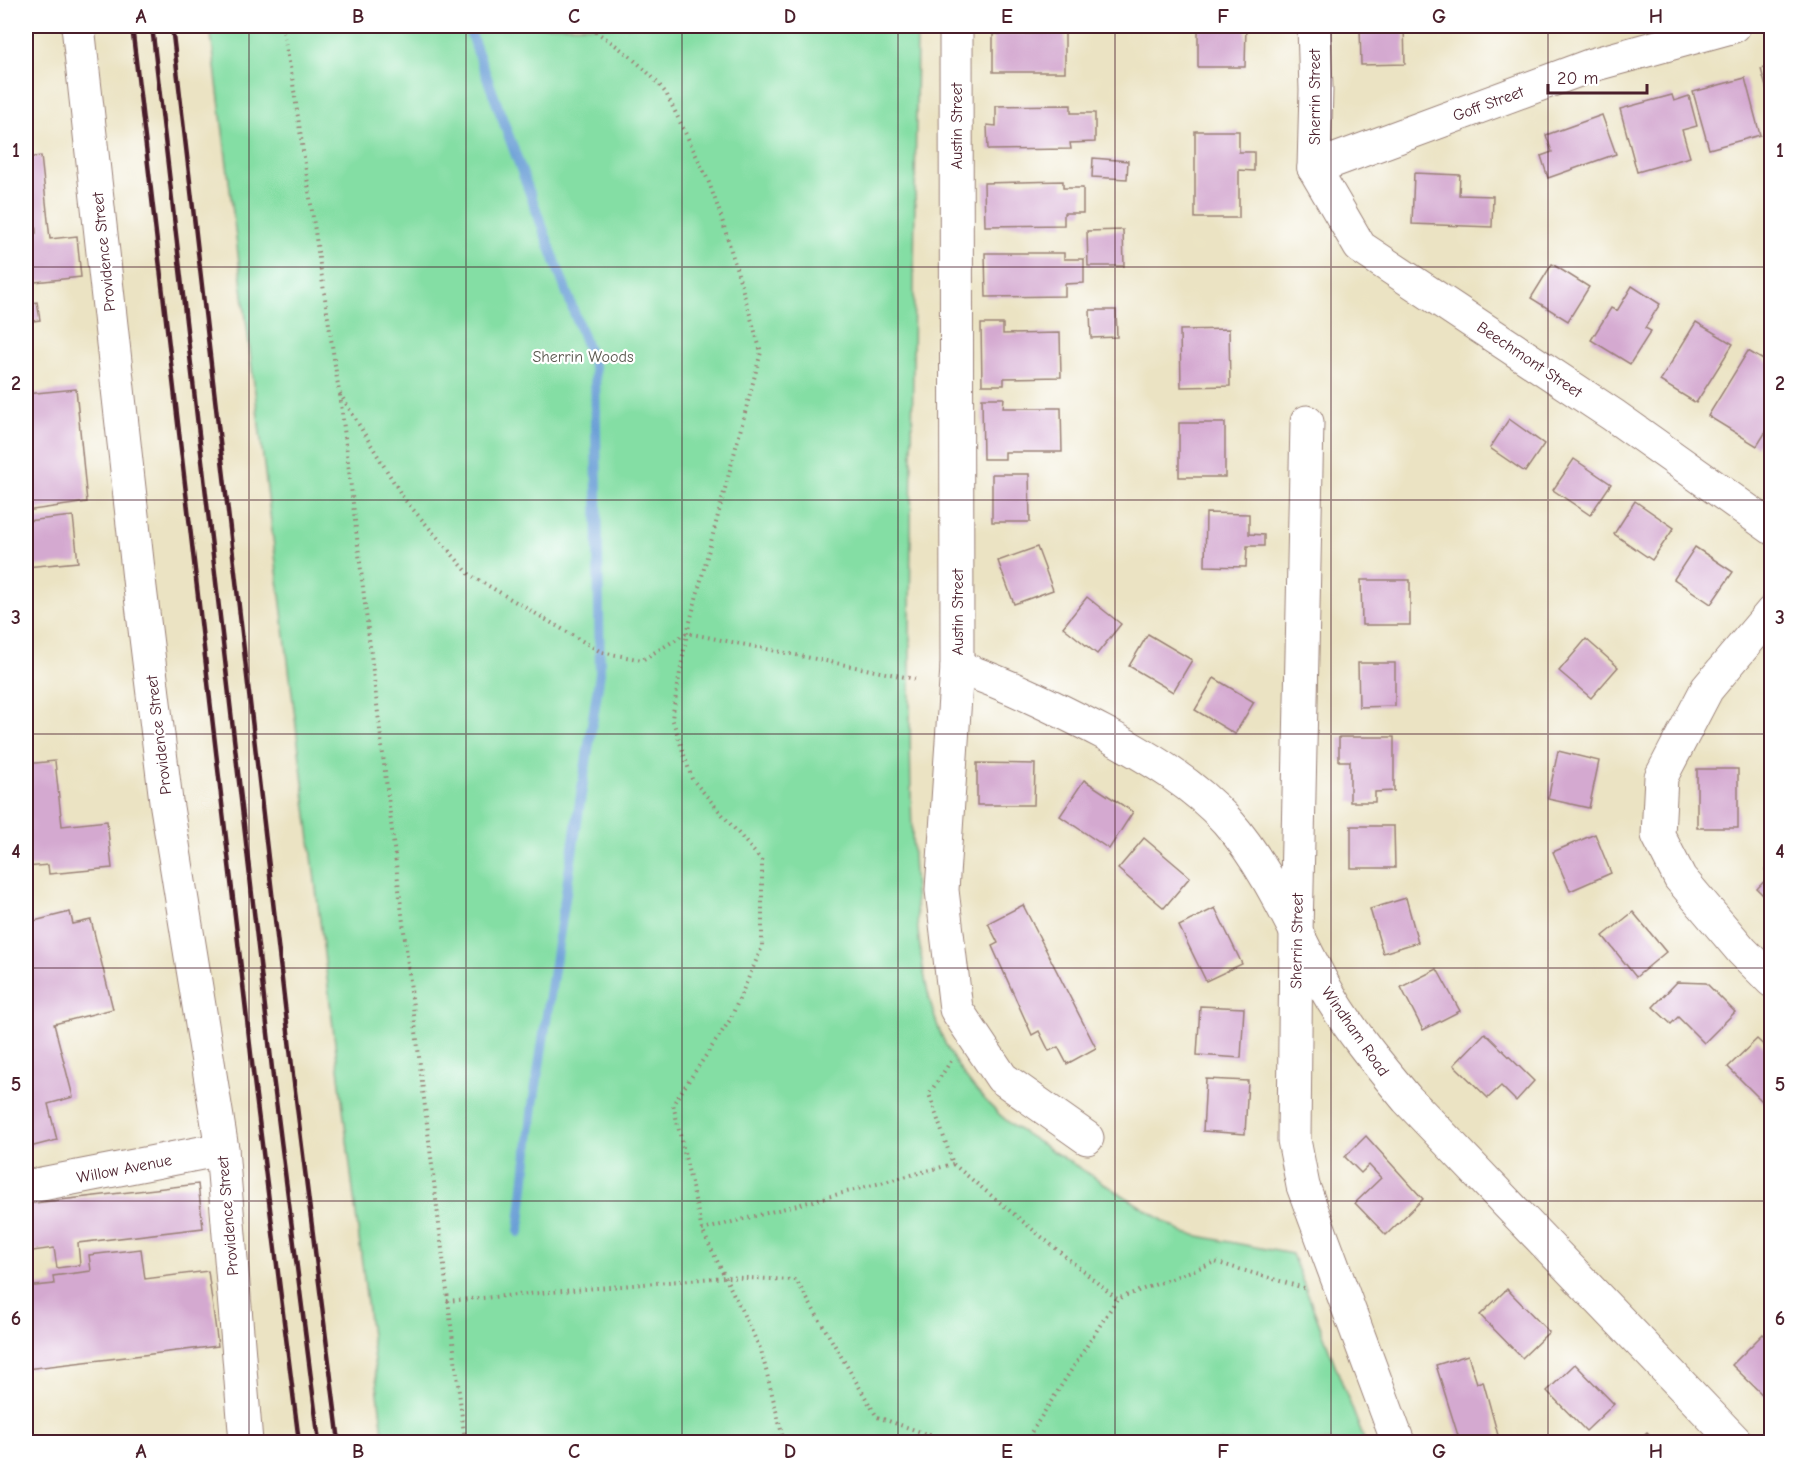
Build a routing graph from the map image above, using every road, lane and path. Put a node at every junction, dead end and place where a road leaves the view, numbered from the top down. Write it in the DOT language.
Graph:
graph roads {
  1 [pos="78,26"];
  2 [pos="282,26"];
  3 [pos="585,26"];
  4 [pos="598,26"];
  5 [pos="956,26"];
  6 [pos="1314,26"];
  7 [pos="1734,26"];
  8 [pos="599,33"];
  9 [pos="1314,168"];
  10 [pos="339,392"];
  11 [pos="1307,422"];
  12 [pos="1772,528"];
  13 [pos="1772,612"];
  14 [pos="687,633"];
  15 [pos="957,667"];
  16 [pos="915,678"];
  17 [pos="1296,933"];
  18 [pos="1772,981"];
  19 [pos="971,1032"];
  20 [pos="1087,1138"];
  21 [pos="222,1149"];
  22 [pos="953,1164"];
  23 [pos="26,1186"];
  24 [pos="702,1230"];
  25 [pos="725,1277"];
  26 [pos="1117,1299"];
  27 [pos="1345,1299"];
  28 [pos="447,1301"];
  29 [pos="246,1443"];
  30 [pos="465,1443"];
  31 [pos="784,1443"];
  32 [pos="950,1443"];
  33 [pos="1025,1443"];
  34 [pos="1398,1443"];
  35 [pos="1736,1443"];
  1 -- 21 [label="street, Providence Street"];
  2 -- 10 [label="path"];
  3 -- 8 [label="path"];
  4 -- 8 [label="path"];
  5 -- 15 [label="street, Austin Street"];
  6 -- 9 [label="street, Sherrin Street"];
  7 -- 9 [label="street, Goff Street"];
  8 -- 14 [label="path"];
  9 -- 12 [label="street, Beechmont Street"];
  10 -- 14 [label="path"];
  10 -- 28 [label="path"];
  11 -- 17 [label="street, Sherrin Street"];
  13 -- 18 [label="street"];
  14 -- 16 [label="path"];
  14 -- 24 [label="path"];
  15 -- 17 [label="street, Windham Road"];
  15 -- 19 [label="street, Austin Street"];
  17 -- 27 [label="street, Sherrin Street"];
  17 -- 35 [label="street, Windham Road"];
  19 -- 20 [label="street, Austin Street"];
  19 -- 22 [label="path"];
  21 -- 23 [label="street, Willow Avenue"];
  21 -- 29 [label="street, Providence Street"];
  22 -- 24 [label="path"];
  22 -- 26 [label="path"];
  24 -- 25 [label="path"];
  25 -- 28 [label="path"];
  25 -- 31 [label="path"];
  25 -- 32 [label="path"];
  26 -- 27 [label="path"];
  26 -- 33 [label="path"];
  27 -- 34 [label="street, Sherrin Street"];
  28 -- 30 [label="path"];
}
